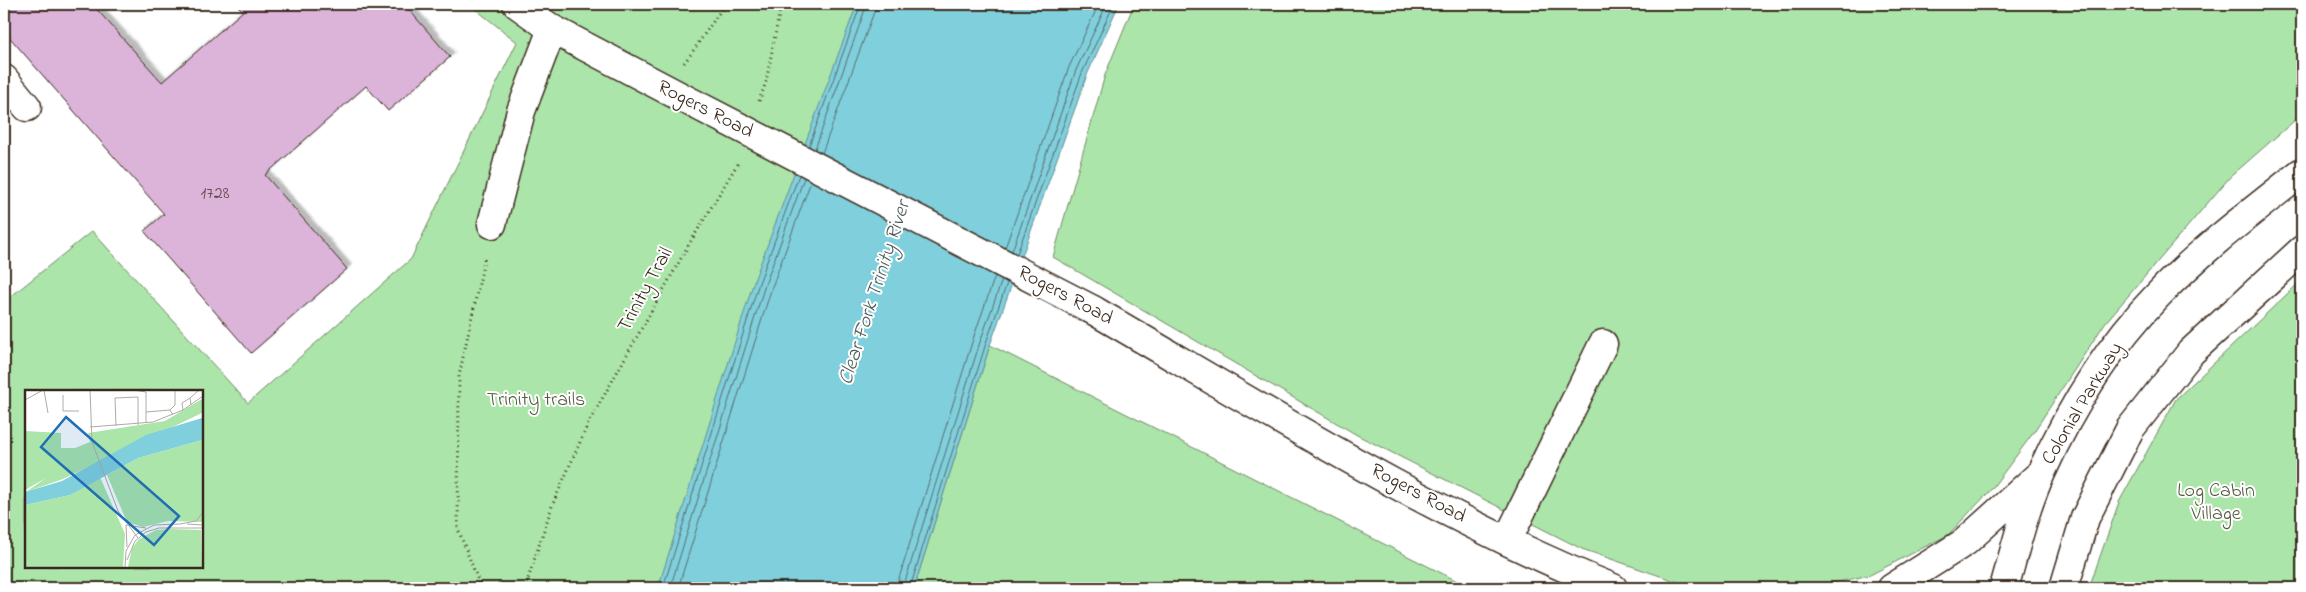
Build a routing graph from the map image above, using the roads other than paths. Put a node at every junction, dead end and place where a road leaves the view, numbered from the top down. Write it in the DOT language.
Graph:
graph roads {
  1 [pos="517,4"];
  2 [pos="552,29"];
  3 [pos="4,79"];
  4 [pos="27,107"];
  5 [pos="2302,172"];
  6 [pos="492,224"];
  7 [pos="2302,250"];
  8 [pos="1603,344"];
  9 [pos="2040,474"];
  10 [pos="1507,541"];
  11 [pos="1613,588"];
  12 [pos="1892,588"];
  13 [pos="2004,588"];
  14 [pos="2064,588"];
  1 -- 2 [label="street, Rogers Road"];
  2 -- 6 [label="street"];
  2 -- 10 [label="street, Rogers Road, bridge"];
  3 -- 4 [label="street"];
  5 -- 9 [label="street, Colonial Parkway"];
  7 -- 14 [label="street"];
  8 -- 10 [label="street"];
  9 -- 12 [label="street"];
  9 -- 13 [label="street, Colonial Parkway"];
  10 -- 11 [label="street, Rogers Road"];
}
